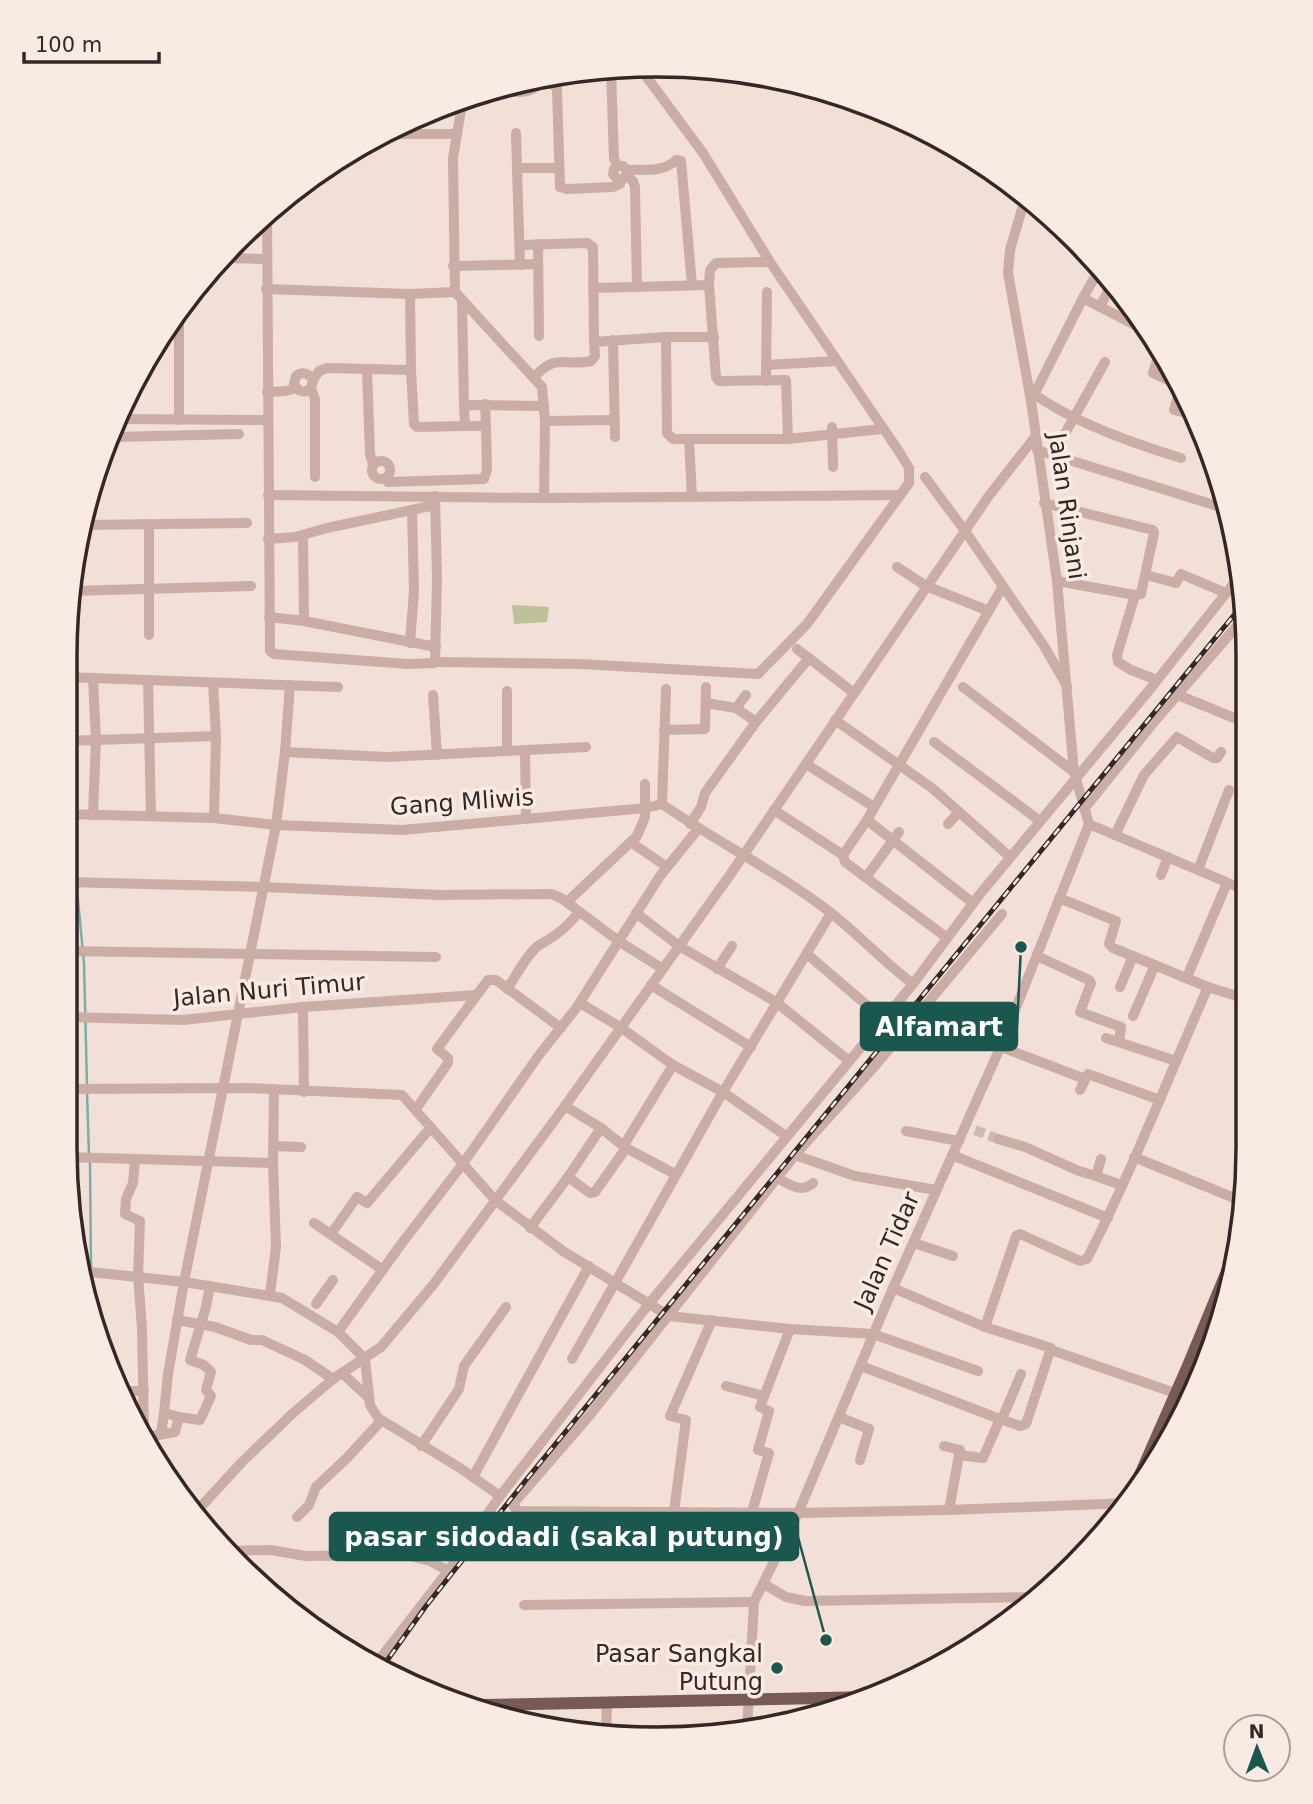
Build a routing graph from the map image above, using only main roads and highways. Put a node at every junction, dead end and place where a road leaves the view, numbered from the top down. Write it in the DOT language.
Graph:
graph roads {
  1 [pos="1215,1300"];
  2 [pos="1152,1446"];
  3 [pos="821,1703"];
  4 [pos="502,1705"];
  1 -- 2 [label="main road"];
  3 -- 4 [label="main road"];
}
